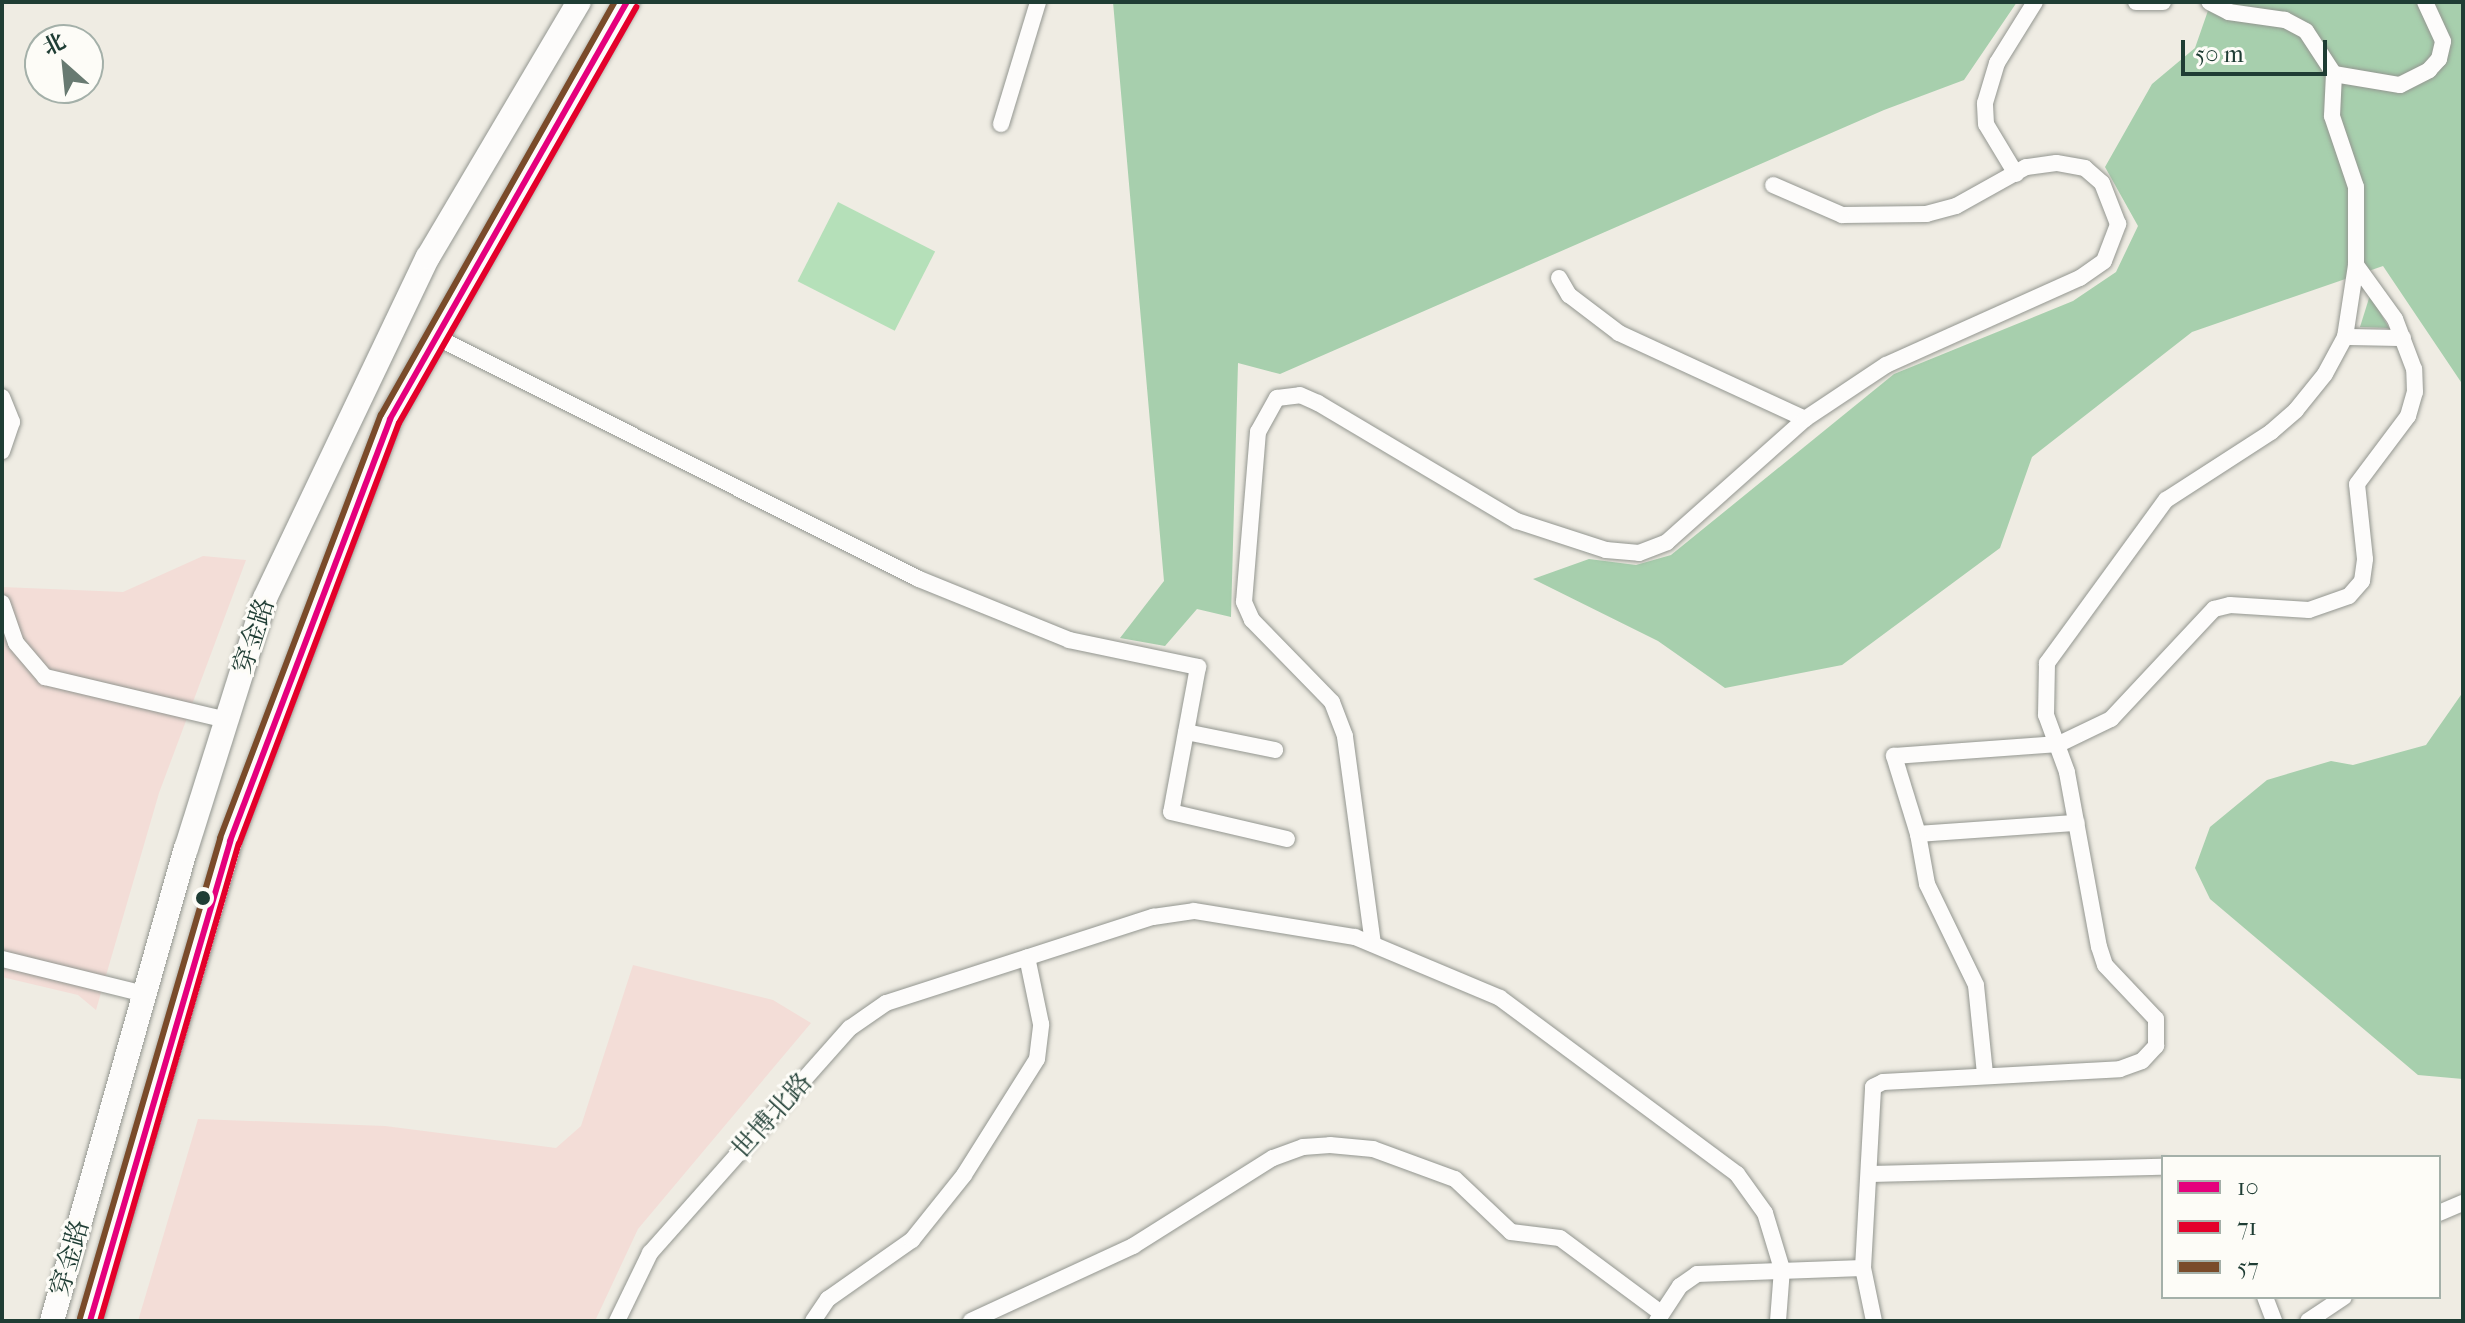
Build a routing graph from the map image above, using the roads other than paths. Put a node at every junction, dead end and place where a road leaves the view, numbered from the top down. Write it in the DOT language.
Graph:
graph roads {
  1 [pos="579,2"];
  2 [pos="627,2"];
  3 [pos="1038,2"];
  4 [pos="2035,2"];
  5 [pos="2136,2"];
  6 [pos="2163,2"];
  7 [pos="2209,2"];
  8 [pos="2425,2"];
  9 [pos="2334,74"];
  10 [pos="1001,124"];
  11 [pos="2016,174"];
  12 [pos="1773,185"];
  13 [pos="2356,265"];
  14 [pos="1559,278"];
  15 [pos="436,337"];
  16 [pos="2345,337"];
  17 [pos="2403,338"];
  18 [pos="2,397"];
  19 [pos="1805,419"];
  20 [pos="2,451"];
  21 [pos="2,603"];
  22 [pos="227,720"];
  23 [pos="1186,732"];
  24 [pos="2059,744"];
  25 [pos="1275,750"];
  26 [pos="2077,823"];
  27 [pos="1918,834"];
  28 [pos="1287,839"];
  29 [pos="1373,944"];
  30 [pos="1027,957"];
  31 [pos="2,959"];
  32 [pos="145,994"];
  33 [pos="1985,1074"];
  34 [pos="2161,1167"];
  35 [pos="1869,1174"];
  36 [pos="2463,1203"];
  37 [pos="2441,1212"];
  38 [pos="1863,1268"];
  39 [pos="1782,1269"];
  40 [pos="2266,1299"];
  41 [pos="2341,1299"];
  42 [pos="1659,1317"];
  43 [pos="52,1321"];
  44 [pos="90,1321"];
  45 [pos="617,1321"];
  46 [pos="813,1321"];
  47 [pos="971,1321"];
  48 [pos="1778,1321"];
  49 [pos="1874,1321"];
  50 [pos="2274,1321"];
  51 [pos="2308,1321"];
  1 -- 22 [label="main road, 穿金路"];
  2 -- 15 [label="main road, 穿金路"];
  3 -- 10 [label="street"];
  4 -- 11 [label="street"];
  5 -- 6 [label="street"];
  7 -- 9 [label="street"];
  8 -- 9 [label="street"];
  9 -- 13 [label="street"];
  11 -- 12 [label="street"];
  11 -- 19 [label="street"];
  13 -- 16 [label="street"];
  13 -- 17 [label="street"];
  14 -- 19 [label="street"];
  15 -- 23 [label="street"];
  15 -- 44 [label="main road, 穿金路"];
  16 -- 17 [label="street"];
  16 -- 24 [label="street"];
  17 -- 24 [label="street"];
  18 -- 20 [label="street"];
  19 -- 29 [label="street"];
  21 -- 22 [label="street"];
  22 -- 32 [label="main road, 穿金路"];
  23 -- 25 [label="street"];
  23 -- 28 [label="street"];
  24 -- 26 [label="street"];
  24 -- 27 [label="street"];
  26 -- 27 [label="street"];
  26 -- 33 [label="street"];
  27 -- 33 [label="street"];
  29 -- 30 [label="street, 世博北路"];
  29 -- 39 [label="street, 世博北路"];
  30 -- 45 [label="street, 世博北路"];
  30 -- 46 [label="street"];
  31 -- 32 [label="street"];
  32 -- 43 [label="main road, 穿金路"];
  33 -- 35 [label="street"];
  34 -- 35 [label="street"];
  35 -- 38 [label="street"];
  36 -- 37 [label="street"];
  38 -- 39 [label="street"];
  38 -- 49 [label="street"];
  39 -- 42 [label="street"];
  39 -- 48 [label="street"];
  40 -- 50 [label="street"];
  41 -- 51 [label="street"];
  42 -- 47 [label="street"];
}
